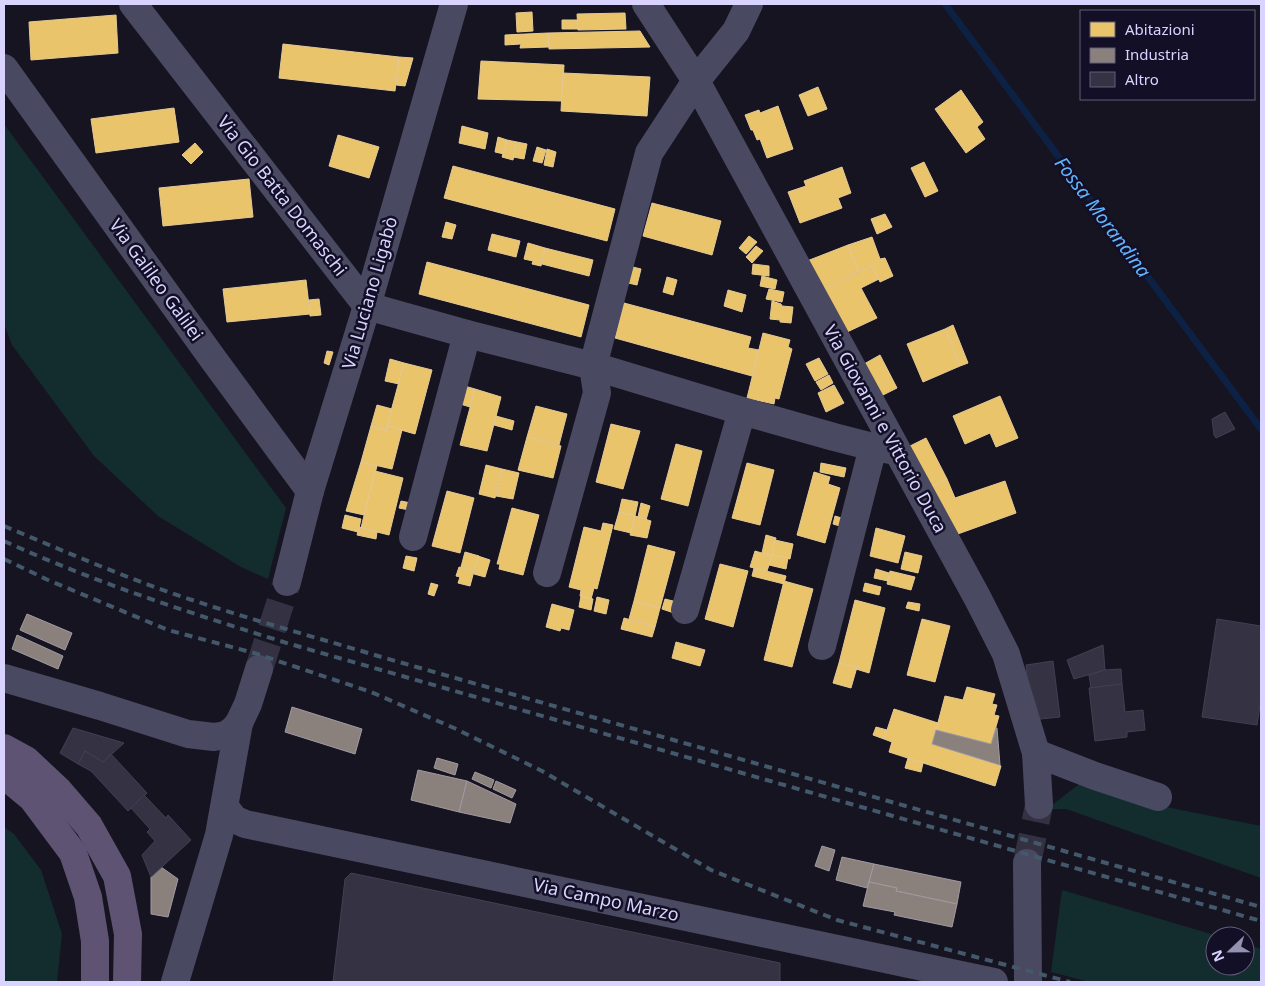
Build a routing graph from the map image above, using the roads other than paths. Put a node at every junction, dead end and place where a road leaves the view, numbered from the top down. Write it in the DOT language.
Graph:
graph roads {
  1 [pos="133,4"];
  2 [pos="454,4"];
  3 [pos="646,4"];
  4 [pos="749,4"];
  5 [pos="4,68"];
  6 [pos="696,81"];
  7 [pos="367,306"];
  8 [pos="467,334"];
  9 [pos="593,366"];
  10 [pos="742,411"];
  11 [pos="885,449"];
  12 [pos="310,491"];
  13 [pos="413,537"];
  14 [pos="547,574"];
  15 [pos="288,582"];
  16 [pos="685,610"];
  17 [pos="822,646"];
  18 [pos="259,669"];
  19 [pos="4,678"];
  20 [pos="239,723"];
  21 [pos="4,748"];
  22 [pos="1036,753"];
  23 [pos="4,775"];
  24 [pos="1158,797"];
  25 [pos="1040,806"];
  26 [pos="225,807"];
  27 [pos="1027,863"];
  28 [pos="95,982"];
  29 [pos="127,982"];
  30 [pos="175,982"];
  31 [pos="994,982"];
  32 [pos="1028,982"];
  1 -- 7 [label="street, Via Gio Batta Domaschi"];
  2 -- 7 [label="street, Via Luciano Ligabò"];
  3 -- 6 [label="street, Via Giovanni e Vittorio Duca"];
  4 -- 6 [label="street"];
  5 -- 12 [label="street, Via Galileo Galilei"];
  6 -- 9 [label="street"];
  6 -- 11 [label="street, Via Giovanni e Vittorio Duca"];
  7 -- 8 [label="street"];
  7 -- 12 [label="street, Via Luciano Ligabò"];
  8 -- 9 [label="street"];
  8 -- 13 [label="street"];
  9 -- 10 [label="street"];
  9 -- 14 [label="street"];
  10 -- 11 [label="street"];
  10 -- 16 [label="street"];
  11 -- 17 [label="street"];
  11 -- 22 [label="street, Via Giovanni e Vittorio Duca"];
  12 -- 15 [label="street, Via Luciano Ligabò"];
  18 -- 20 [label="street"];
  19 -- 20 [label="street"];
  20 -- 26 [label="street"];
  21 -- 29 [label="main road"];
  22 -- 24 [label="street"];
  22 -- 25 [label="street, Via Giovanni e Vittorio Duca"];
  23 -- 28 [label="main road"];
  26 -- 30 [label="street"];
  26 -- 31 [label="street, Via Campo Marzo"];
  27 -- 32 [label="street"];
}
